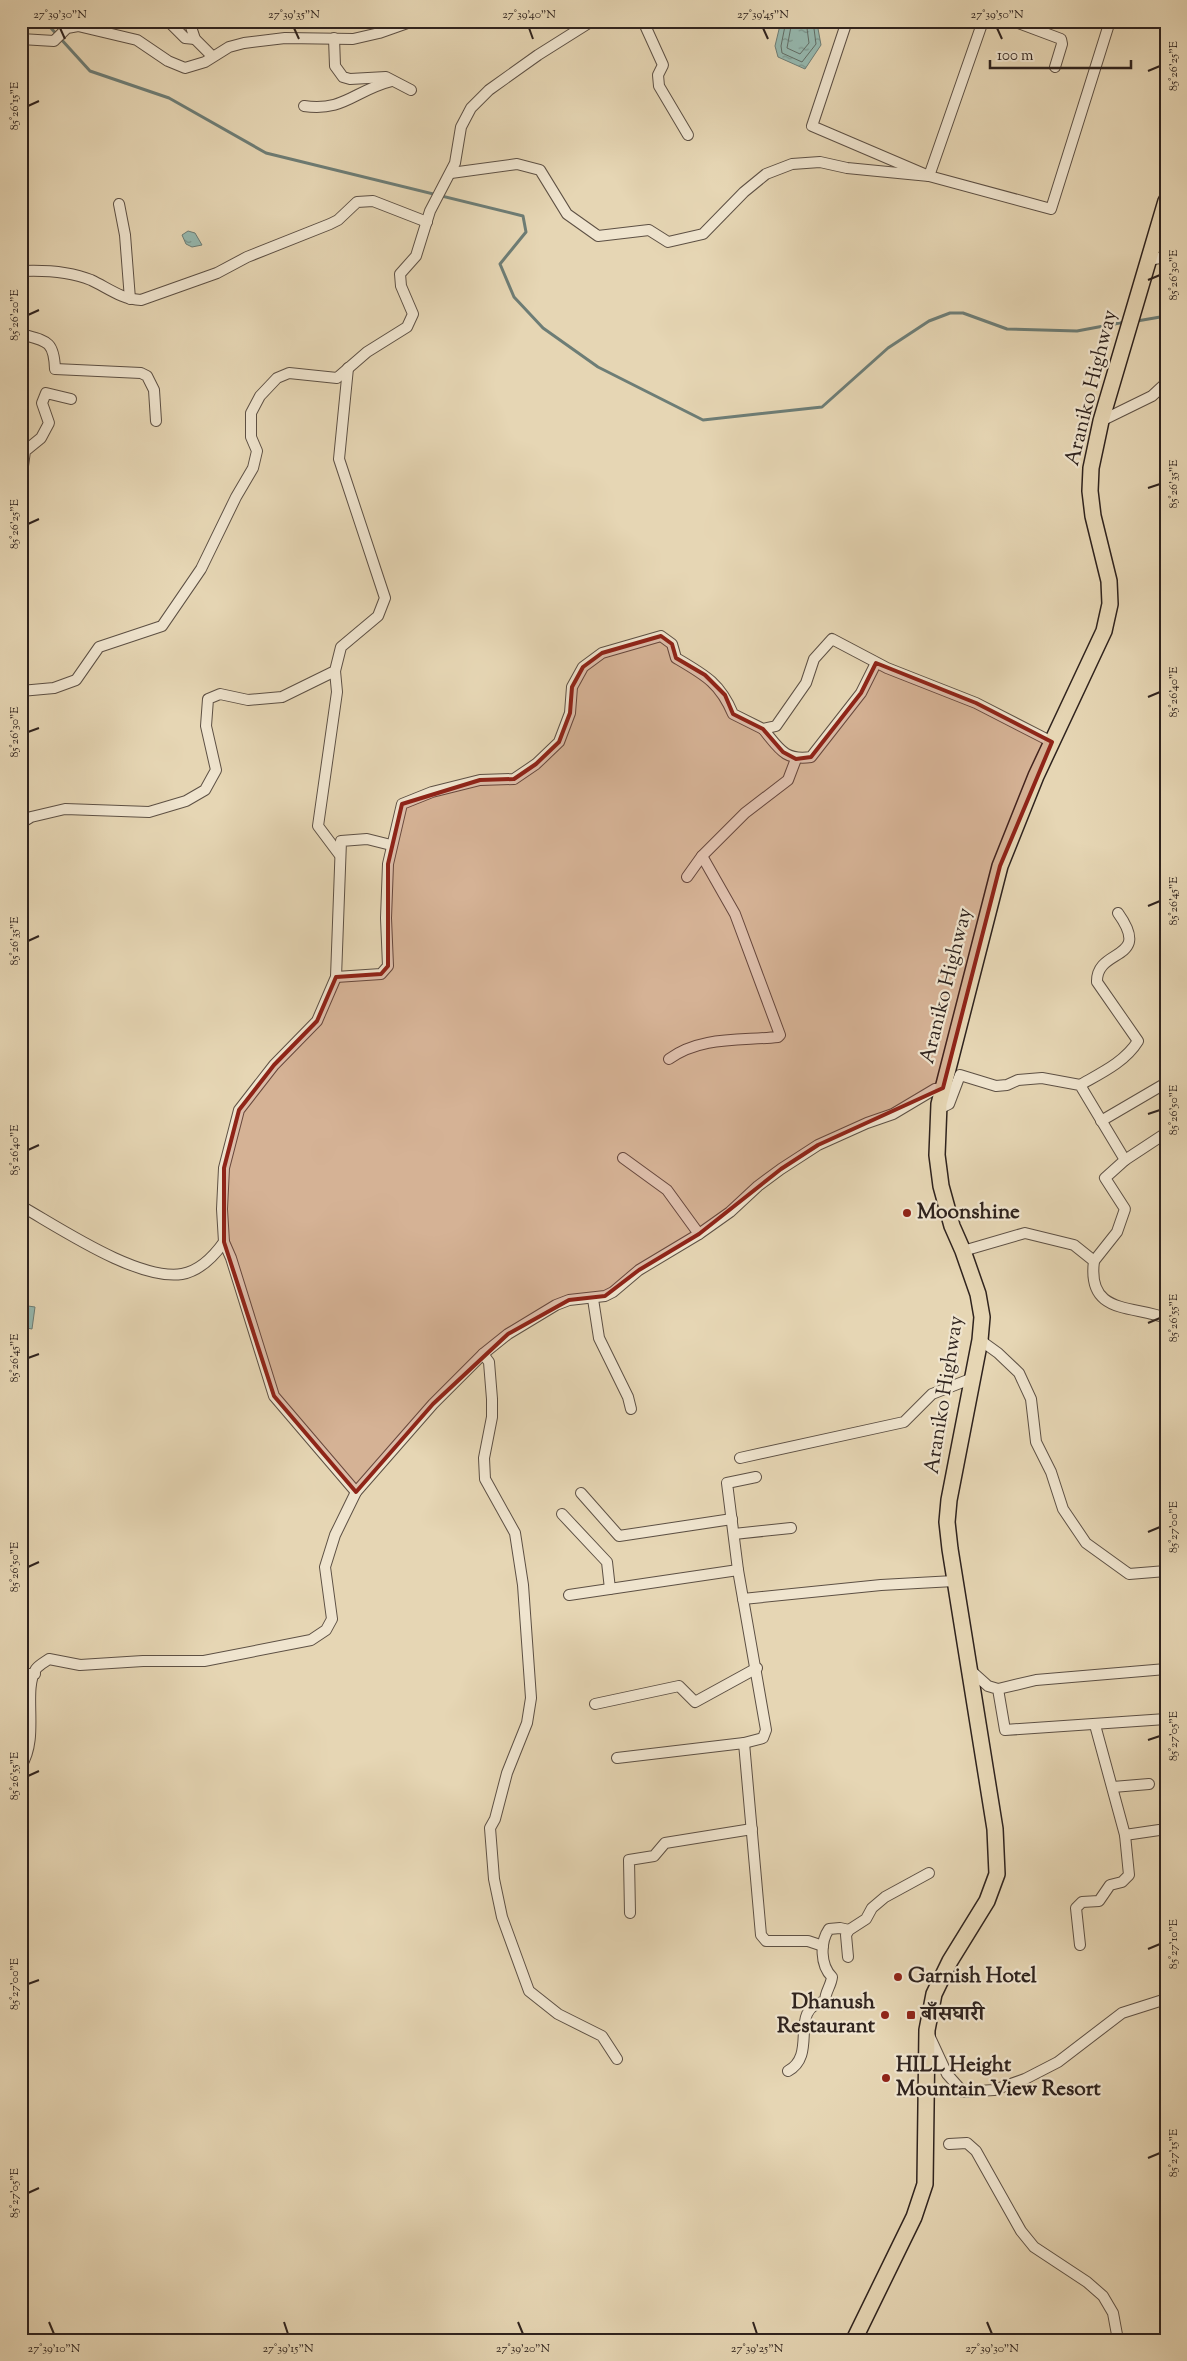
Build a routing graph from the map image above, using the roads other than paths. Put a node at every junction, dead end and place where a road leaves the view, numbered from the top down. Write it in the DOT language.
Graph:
graph roads {
  1 [pos="168,21"];
  2 [pos="189,21"];
  3 [pos="414,21"];
  4 [pos="592,21"];
  5 [pos="643,21"];
  6 [pos="847,21"];
  7 [pos="984,21"];
  8 [pos="1013,21"];
  9 [pos="1110,21"];
  10 [pos="334,38"];
  11 [pos="21,39"];
  12 [pos="196,39"];
  13 [pos="212,56"];
  14 [pos="1055,67"];
  15 [pos="393,81"];
  16 [pos="411,90"];
  17 [pos="304,106"];
  18 [pos="688,135"];
  19 [pos="451,172"];
  20 [pos="929,176"];
  21 [pos="1166,202"];
  22 [pos="119,204"];
  23 [pos="427,222"];
  24 [pos="1166,253"];
  25 [pos="1148,260"];
  26 [pos="21,271"];
  27 [pos="130,299"];
  28 [pos="21,334"];
  29 [pos="348,368"];
  30 [pos="1166,383"];
  31 [pos="71,399"];
  32 [pos="156,421"];
  33 [pos="1101,422"];
  34 [pos="21,481"];
  35 [pos="21,502"];
  36 [pos="21,533"];
  37 [pos="876,663"];
  38 [pos="335,671"];
  39 [pos="21,691"];
  40 [pos="763,728"];
  41 [pos="1052,742"];
  42 [pos="796,759"];
  43 [pos="21,823"];
  44 [pos="391,845"];
  45 [pos="339,854"];
  46 [pos="702,856"];
  47 [pos="687,877"];
  48 [pos="1118,913"];
  49 [pos="336,977"];
  50 [pos="669,1058"];
  51 [pos="1166,1082"];
  52 [pos="1080,1085"];
  53 [pos="943,1088"];
  54 [pos="939,1104"];
  55 [pos="1101,1121"];
  56 [pos="1166,1133"];
  57 [pos="623,1158"];
  58 [pos="1125,1160"];
  59 [pos="21,1206"];
  60 [pos="699,1234"];
  61 [pos="224,1242"];
  62 [pos="963,1251"];
  63 [pos="1094,1261"];
  64 [pos="592,1299"];
  65 [pos="1166,1318"];
  66 [pos="980,1340"];
  67 [pos="483,1354"];
  68 [pos="973,1378"];
  69 [pos="632,1409"];
  70 [pos="740,1458"];
  71 [pos="756,1477"];
  72 [pos="356,1492"];
  73 [pos="581,1493"];
  74 [pos="562,1514"];
  75 [pos="732,1518"];
  76 [pos="791,1528"];
  77 [pos="734,1534"];
  78 [pos="738,1570"];
  79 [pos="1166,1571"];
  80 [pos="954,1581"];
  81 [pos="610,1589"];
  82 [pos="568,1595"];
  83 [pos="743,1599"];
  84 [pos="757,1668"];
  85 [pos="968,1668"];
  86 [pos="1166,1669"];
  87 [pos="21,1674"];
  88 [pos="35,1674"];
  89 [pos="998,1688"];
  90 [pos="595,1704"];
  91 [pos="1166,1719"];
  92 [pos="1095,1725"];
  93 [pos="744,1743"];
  94 [pos="617,1758"];
  95 [pos="21,1766"];
  96 [pos="1149,1784"];
  97 [pos="1113,1787"];
  98 [pos="752,1829"];
  99 [pos="1166,1830"];
  100 [pos="1125,1835"];
  101 [pos="929,1873"];
  102 [pos="630,1913"];
  103 [pos="849,1930"];
  104 [pos="1080,1945"];
  105 [pos="823,1946"];
  106 [pos="848,1958"];
  107 [pos="1166,1999"];
  108 [pos="927,2030"];
  109 [pos="617,2059"];
  110 [pos="788,2071"];
  111 [pos="949,2144"];
  112 [pos="854,2340"];
  113 [pos="1118,2340"];
  1 -- 12 [label="street"];
  2 -- 12 [label="street"];
  3 -- 10 [label="street"];
  4 -- 19 [label="street"];
  5 -- 18 [label="street"];
  6 -- 20 [label="street"];
  7 -- 20 [label="street"];
  8 -- 14 [label="street"];
  9 -- 20 [label="street"];
  10 -- 13 [label="street"];
  10 -- 15 [label="street"];
  11 -- 13 [label="street"];
  12 -- 13 [label="street"];
  15 -- 16 [label="street"];
  15 -- 17 [label="street"];
  19 -- 20 [label="street"];
  19 -- 23 [label="street"];
  21 -- 25 [label="highway, Araniko Highway"];
  22 -- 27 [label="street"];
  23 -- 27 [label="street"];
  23 -- 29 [label="street"];
  24 -- 25 [label="street"];
  25 -- 33 [label="highway, Araniko Highway"];
  26 -- 27 [label="street"];
  28 -- 32 [label="street"];
  29 -- 38 [label="street"];
  29 -- 39 [label="street"];
  30 -- 33 [label="street"];
  31 -- 34 [label="street"];
  33 -- 41 [label="highway, Araniko Highway"];
  35 -- 36 [label="street"];
  37 -- 40 [label="street"];
  37 -- 41 [label="street"];
  37 -- 42 [label="street"];
  38 -- 43 [label="street"];
  38 -- 45 [label="street"];
  40 -- 42 [label="street"];
  40 -- 44 [label="street"];
  41 -- 53 [label="highway, Araniko Highway"];
  42 -- 46 [label="street"];
  44 -- 45 [label="street"];
  44 -- 49 [label="street"];
  45 -- 49 [label="street"];
  46 -- 47 [label="street"];
  46 -- 50 [label="street"];
  48 -- 52 [label="street"];
  49 -- 61 [label="street"];
  51 -- 55 [label="street"];
  52 -- 54 [label="street"];
  52 -- 55 [label="street"];
  53 -- 54 [label="highway, Araniko Highway"];
  53 -- 60 [label="street"];
  54 -- 62 [label="highway, Araniko Highway"];
  55 -- 58 [label="street"];
  56 -- 58 [label="street"];
  57 -- 60 [label="street"];
  58 -- 63 [label="street"];
  59 -- 61 [label="street"];
  60 -- 64 [label="street"];
  61 -- 72 [label="street"];
  62 -- 63 [label="street"];
  62 -- 66 [label="highway, Araniko Highway"];
  63 -- 65 [label="street"];
  64 -- 67 [label="street"];
  64 -- 69 [label="street"];
  66 -- 68 [label="highway, Araniko Highway"];
  66 -- 79 [label="street"];
  67 -- 72 [label="street"];
  67 -- 109 [label="street"];
  68 -- 70 [label="street"];
  68 -- 80 [label="highway, Araniko Highway"];
  71 -- 75 [label="street"];
  72 -- 88 [label="street"];
  73 -- 75 [label="street"];
  74 -- 81 [label="street"];
  75 -- 77 [label="street"];
  76 -- 77 [label="street"];
  77 -- 78 [label="street"];
  78 -- 81 [label="street"];
  78 -- 83 [label="street"];
  80 -- 83 [label="street"];
  80 -- 85 [label="highway, Araniko Highway"];
  81 -- 82 [label="street"];
  83 -- 84 [label="street"];
  84 -- 90 [label="street"];
  84 -- 93 [label="street"];
  85 -- 89 [label="street"];
  85 -- 108 [label="highway, Araniko Highway"];
  86 -- 89 [label="street"];
  87 -- 88 [label="street"];
  88 -- 95 [label="street"];
  89 -- 92 [label="street"];
  91 -- 92 [label="street"];
  92 -- 97 [label="street"];
  93 -- 94 [label="street"];
  93 -- 98 [label="street"];
  96 -- 97 [label="street"];
  97 -- 100 [label="street"];
  98 -- 102 [label="street"];
  98 -- 105 [label="street"];
  99 -- 100 [label="street"];
  100 -- 104 [label="street"];
  101 -- 103 [label="street"];
  103 -- 105 [label="street"];
  103 -- 106 [label="street"];
  105 -- 110 [label="street"];
  107 -- 108 [label="street"];
  108 -- 112 [label="highway, Araniko Highway"];
  111 -- 113 [label="street"];
}
